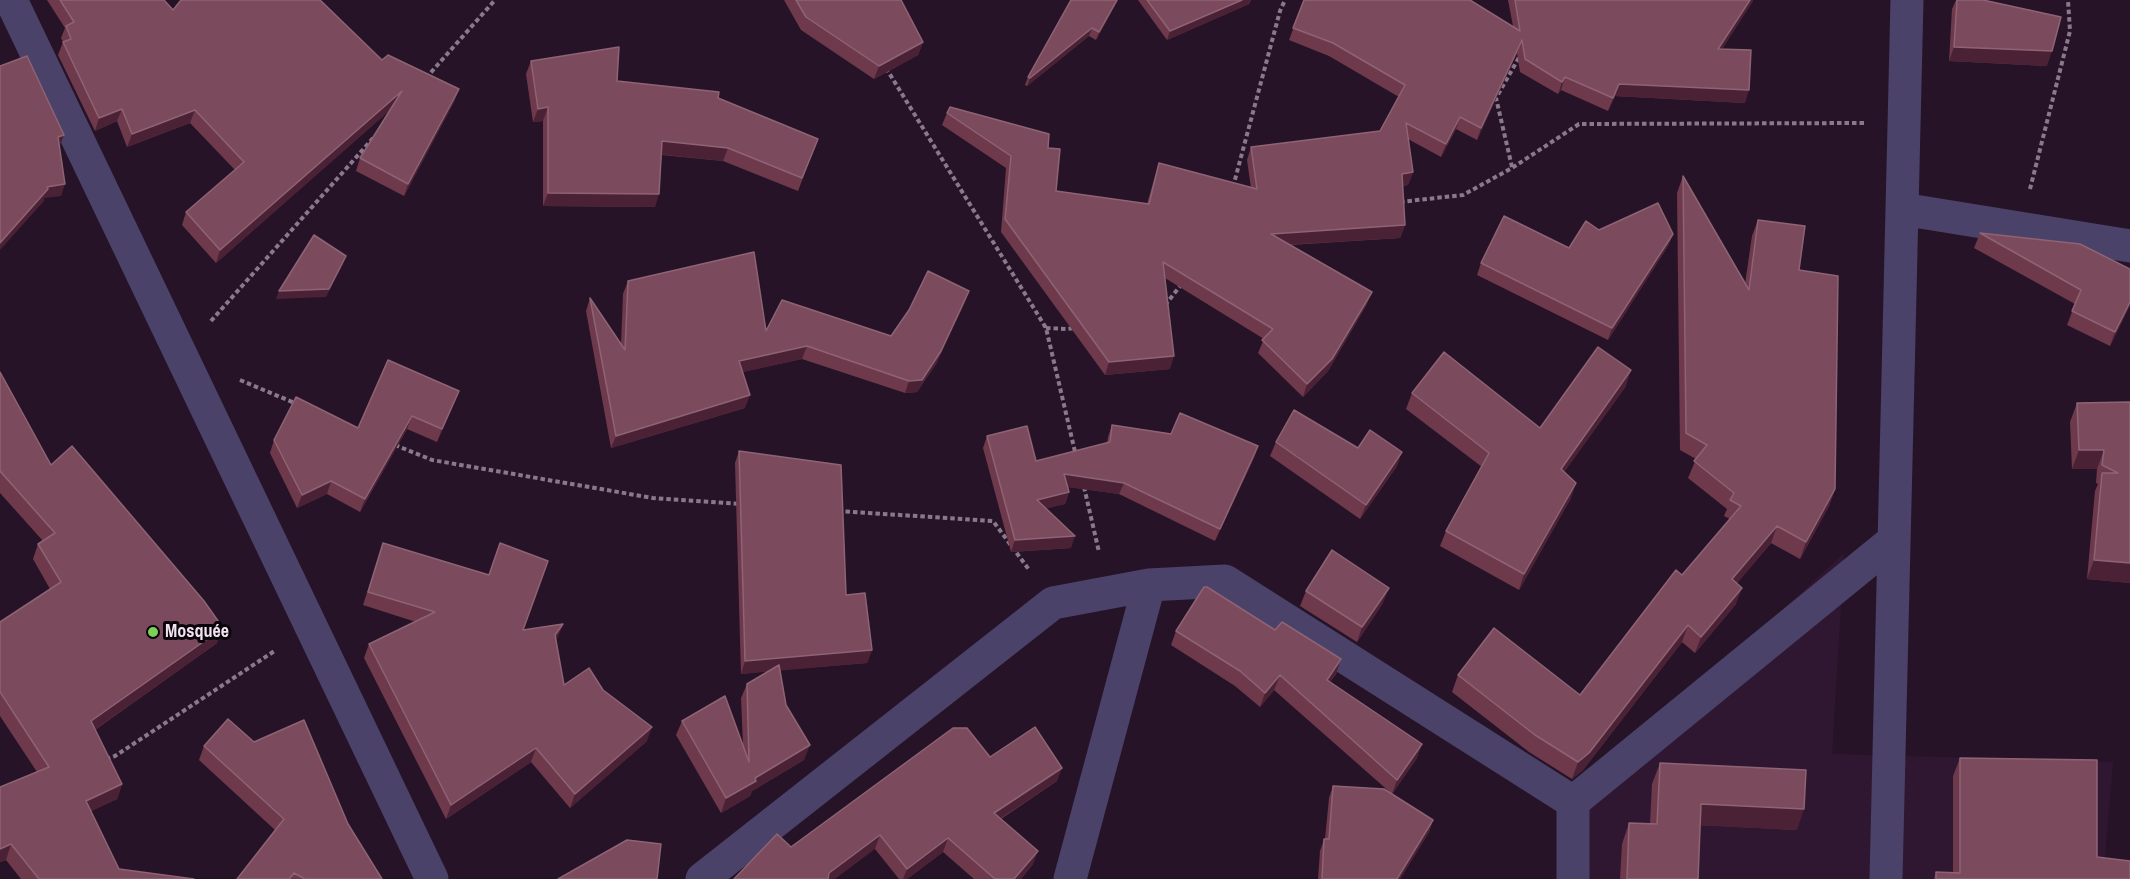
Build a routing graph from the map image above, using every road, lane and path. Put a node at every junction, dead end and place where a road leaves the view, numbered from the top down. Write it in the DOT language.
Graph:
graph roads {
  1 [pos="11,0"];
  2 [pos="495,0"];
  3 [pos="1285,0"];
  4 [pos="1907,0"];
  5 [pos="2068,0"];
  6 [pos="1522,51"];
  7 [pos="880,60"];
  8 [pos="423,81"];
  9 [pos="1904,122"];
  10 [pos="376,134"];
  11 [pos="1512,168"];
  12 [pos="1233,188"];
  13 [pos="1395,202"];
  14 [pos="1902,210"];
  15 [pos="2020,228"];
  16 [pos="2130,246"];
  17 [pos="1186,278"];
  18 [pos="1160,312"];
  19 [pos="1078,327"];
  20 [pos="1046,328"];
  21 [pos="181,355"];
  22 [pos="301,405"];
  23 [pos="388,442"];
  24 [pos="1079,466"];
  25 [pos="1082,478"];
  26 [pos="747,505"];
  27 [pos="829,510"];
  28 [pos="1894,540"];
  29 [pos="1149,585"];
  30 [pos="1109,594"];
  31 [pos="1053,603"];
  32 [pos="311,626"];
  33 [pos="103,760"];
  34 [pos="1573,802"];
  35 [pos="432,879"];
  36 [pos="702,879"];
  37 [pos="1070,879"];
  38 [pos="1573,879"];
  39 [pos="1886,879"];
  1 -- 21 [label="street"];
  2 -- 8 [label="path"];
  3 -- 12 [label="path"];
  4 -- 9 [label="street"];
  5 -- 15 [label="path"];
  6 -- 11 [label="path"];
  7 -- 20 [label="path"];
  9 -- 11 [label="path"];
  9 -- 14 [label="street"];
  10 -- 21 [label="path"];
  11 -- 13 [label="path"];
  14 -- 15 [label="street"];
  14 -- 28 [label="street"];
  15 -- 16 [label="street"];
  17 -- 18 [label="path"];
  19 -- 20 [label="path"];
  20 -- 24 [label="path"];
  21 -- 22 [label="path"];
  21 -- 32 [label="street"];
  23 -- 26 [label="path"];
  25 -- 30 [label="path"];
  27 -- 31 [label="path"];
  28 -- 34 [label="street"];
  28 -- 39 [label="street"];
  29 -- 30 [label="street"];
  29 -- 34 [label="street"];
  29 -- 37 [label="street"];
  30 -- 31 [label="street"];
  31 -- 36 [label="street"];
  32 -- 33 [label="path"];
  32 -- 35 [label="street"];
  34 -- 38 [label="street"];
}
